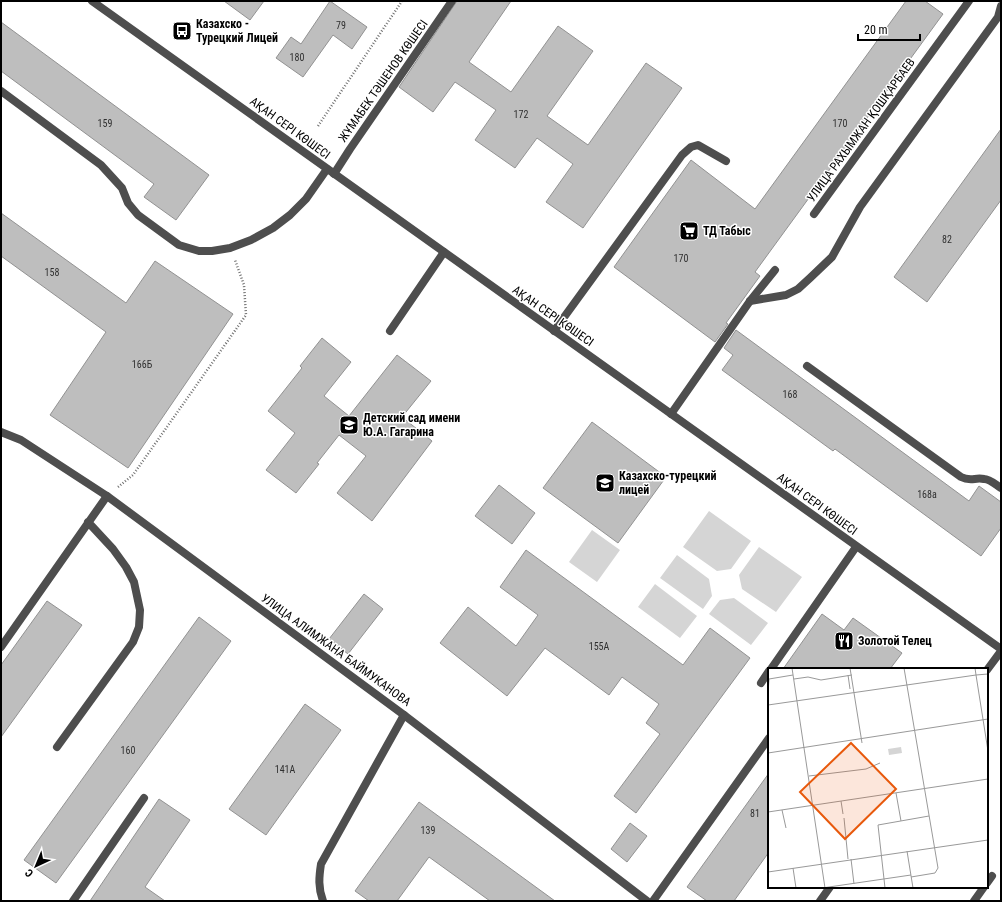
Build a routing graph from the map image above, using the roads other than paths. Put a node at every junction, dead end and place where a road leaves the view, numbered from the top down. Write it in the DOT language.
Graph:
graph roads {
  1 [pos="92,1"];
  2 [pos="452,1"];
  3 [pos="969,1"];
  4 [pos="1001,6"];
  5 [pos="1,92"];
  6 [pos="726,161"];
  7 [pos="331,172"];
  8 [pos="814,214"];
  9 [pos="444,252"];
  10 [pos="775,270"];
  11 [pos="750,302"];
  12 [pos="390,331"];
  13 [pos="554,331"];
  14 [pos="807,366"];
  15 [pos="671,414"];
  16 [pos="1,432"];
  17 [pos="1001,488"];
  18 [pos="107,496"];
  19 [pos="88,522"];
  20 [pos="856,547"];
  21 [pos="1,647"];
  22 [pos="1001,650"];
  23 [pos="771,668"];
  24 [pos="988,669"];
  25 [pos="768,673"];
  26 [pos="761,683"];
  27 [pos="404,715"];
  28 [pos="768,739"];
  29 [pos="57,747"];
  30 [pos="144,798"];
  31 [pos="829,888"];
  32 [pos="983,888"];
  33 [pos="73,901"];
  34 [pos="324,901"];
  35 [pos="647,901"];
  36 [pos="653,901"];
  37 [pos="820,901"];
  38 [pos="974,901"];
  1 -- 7 [label="street, АҚАН СЕРІ КӨШЕСІ"];
  2 -- 7 [label="street, ЖҰМАБЕК ТӘШЕНОВ КӨШЕСІ"];
  3 -- 8 [label="street, УЛИЦА РАХЫМЖАН ҚОШҚАРБАЕВ"];
  4 -- 11 [label="street"];
  5 -- 7 [label="street, ЖҰМАБЕК ТӘШЕНОВ КӨШЕСІ"];
  6 -- 13 [label="street"];
  7 -- 9 [label="street, АҚАН СЕРІ КӨШЕСІ"];
  9 -- 12 [label="street"];
  9 -- 13 [label="street, АҚАН СЕРІ КӨШЕСІ"];
  10 -- 11 [label="street"];
  11 -- 15 [label="street"];
  13 -- 15 [label="street, АҚАН СЕРІ КӨШЕСІ"];
  14 -- 17 [label="street"];
  15 -- 20 [label="street, АҚАН СЕРІ КӨШЕСІ"];
  16 -- 18 [label="street, УЛИЦА АЛИМЖАНА БАЙМУКАНОВА"];
  18 -- 19 [label="street"];
  18 -- 27 [label="street, УЛИЦА АЛИМЖАНА БАЙМУКАНОВА"];
  19 -- 21 [label="street"];
  19 -- 29 [label="street"];
  20 -- 22 [label="street, АҚАН СЕРІ КӨШЕСІ"];
  20 -- 23 [label="street"];
  22 -- 24 [label="street"];
  25 -- 26 [label="street"];
  27 -- 34 [label="street"];
  27 -- 35 [label="street, УЛИЦА АЛИМЖАНА БАЙМУКАНОВА"];
  28 -- 36 [label="street"];
  30 -- 33 [label="street"];
  31 -- 37 [label="street"];
  32 -- 38 [label="street"];
}
